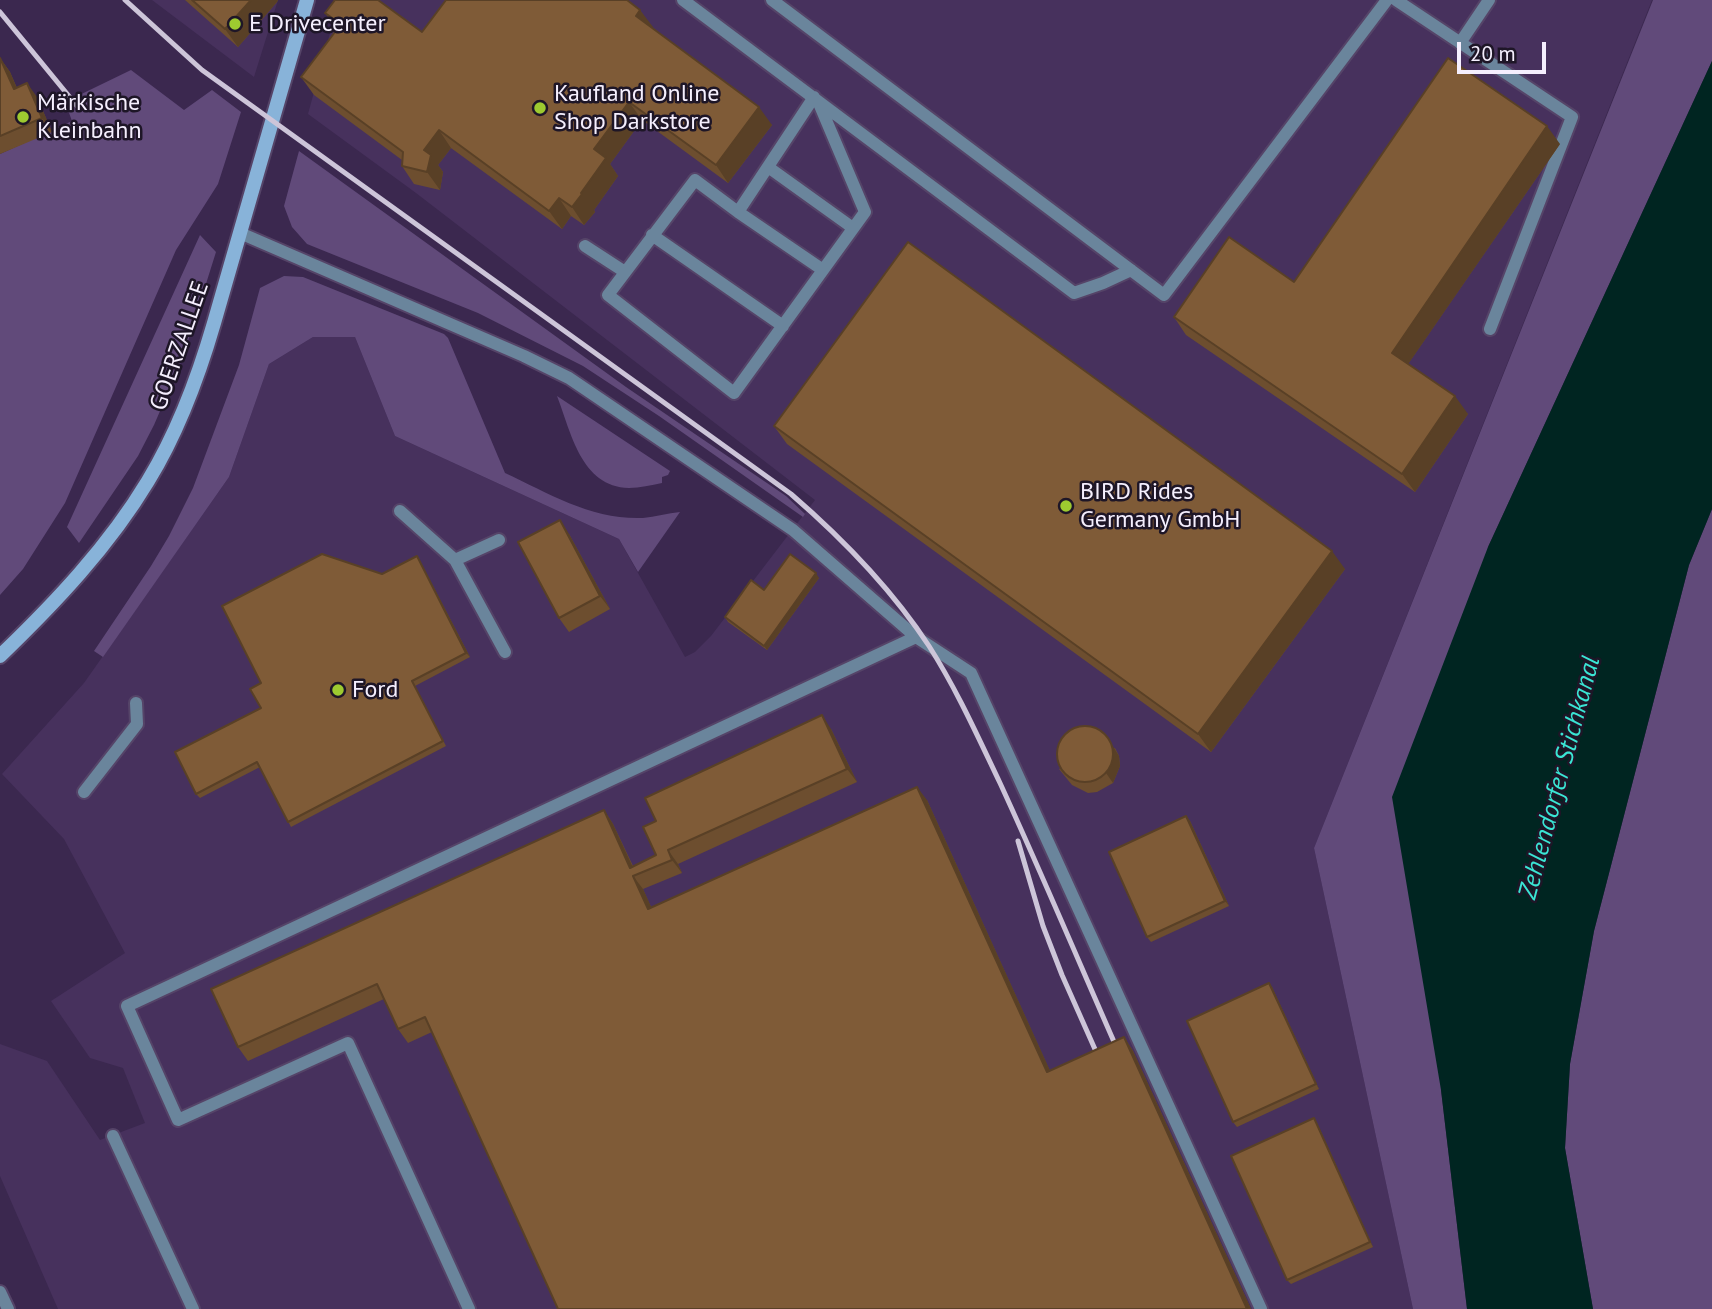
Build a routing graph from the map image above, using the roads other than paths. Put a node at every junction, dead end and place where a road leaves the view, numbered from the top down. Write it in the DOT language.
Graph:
graph roads {
  1 [pos="307,0"];
  2 [pos="683,0"];
  3 [pos="772,0"];
  4 [pos="1387,0"];
  5 [pos="1396,0"];
  6 [pos="1489,0"];
  7 [pos="1460,43"];
  8 [pos="816,99"];
  9 [pos="768,167"];
  10 [pos="738,212"];
  11 [pos="853,228"];
  12 [pos="240,233"];
  13 [pos="652,235"];
  14 [pos="585,246"];
  15 [pos="823,270"];
  16 [pos="1131,270"];
  17 [pos="625,272"];
  18 [pos="783,326"];
  19 [pos="1490,330"];
  20 [pos="400,511"];
  21 [pos="499,540"];
  22 [pos="455,560"];
  23 [pos="916,637"];
  24 [pos="505,652"];
  25 [pos="0,656"];
  26 [pos="136,703"];
  27 [pos="84,792"];
  28 [pos="113,1136"];
  29 [pos="0,1292"];
  30 [pos="8,1309"];
  31 [pos="193,1309"];
  32 [pos="469,1309"];
  33 [pos="1261,1309"];
  1 -- 12 [label="main road, GOERZALLEE"];
  2 -- 8 [label="lane"];
  3 -- 16 [label="lane"];
  4 -- 16 [label="lane"];
  5 -- 7 [label="lane"];
  6 -- 7 [label="lane"];
  7 -- 19 [label="lane"];
  8 -- 9 [label="lane"];
  8 -- 11 [label="lane"];
  8 -- 16 [label="lane"];
  9 -- 10 [label="lane"];
  9 -- 11 [label="lane"];
  10 -- 13 [label="lane"];
  10 -- 15 [label="lane"];
  11 -- 15 [label="lane"];
  12 -- 23 [label="lane"];
  12 -- 25 [label="main road, GOERZALLEE"];
  13 -- 17 [label="lane"];
  13 -- 18 [label="lane"];
  14 -- 17 [label="lane"];
  15 -- 18 [label="lane"];
  17 -- 18 [label="lane"];
  20 -- 22 [label="lane"];
  21 -- 22 [label="lane"];
  22 -- 24 [label="lane"];
  23 -- 32 [label="lane"];
  23 -- 33 [label="lane"];
  26 -- 27 [label="lane"];
  28 -- 31 [label="lane"];
  29 -- 30 [label="lane"];
}
